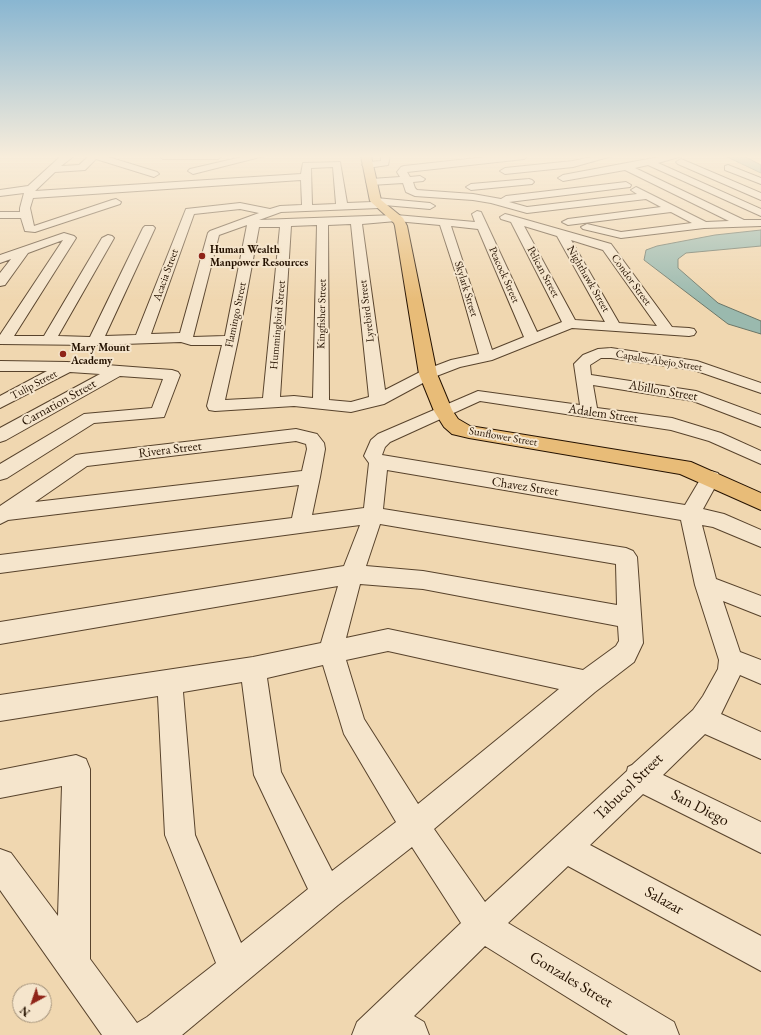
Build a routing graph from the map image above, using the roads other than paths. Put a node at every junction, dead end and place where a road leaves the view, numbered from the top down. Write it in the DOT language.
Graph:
graph roads {
  1 [pos="21,204"];
  2 [pos="30,204"];
  3 [pos="88,204"];
  4 [pos="109,204"];
  5 [pos="307,204"];
  6 [pos="362,204"];
  7 [pos="380,204"];
  8 [pos="404,204"];
  9 [pos="507,204"];
  10 [pos="576,204"];
  11 [pos="664,204"];
  12 [pos="703,204"];
  13 [pos="740,204"];
  14 [pos="342,206"];
  15 [pos="438,206"];
  16 [pos="307,208"];
  17 [pos="673,209"];
  18 [pos="472,210"];
  19 [pos="527,210"];
  20 [pos="269,212"];
  21 [pos="761,214"];
  22 [pos="0,215"];
  23 [pos="396,218"];
  24 [pos="66,219"];
  25 [pos="515,220"];
  26 [pos="356,221"];
  27 [pos="444,222"];
  28 [pos="568,222"];
  29 [pos="322,223"];
  30 [pos="742,223"];
  31 [pos="761,223"];
  32 [pos="240,224"];
  33 [pos="254,224"];
  34 [pos="286,224"];
  35 [pos="704,225"];
  36 [pos="482,226"];
  37 [pos="149,228"];
  38 [pos="561,233"];
  39 [pos="108,238"];
  40 [pos="24,250"];
  41 [pos="0,259"];
  42 [pos="0,282"];
  43 [pos="570,324"];
  44 [pos="614,326"];
  45 [pos="667,330"];
  46 [pos="689,332"];
  47 [pos="186,337"];
  48 [pos="142,339"];
  49 [pos="2,340"];
  50 [pos="49,340"];
  51 [pos="95,340"];
  52 [pos="231,340"];
  53 [pos="533,340"];
  54 [pos="487,357"];
  55 [pos="20,365"];
  56 [pos="0,366"];
  57 [pos="67,367"];
  58 [pos="118,370"];
  59 [pos="428,374"];
  60 [pos="0,376"];
  61 [pos="586,379"];
  62 [pos="761,388"];
  63 [pos="378,400"];
  64 [pos="271,402"];
  65 [pos="0,403"];
  66 [pos="321,405"];
  67 [pos="443,411"];
  68 [pos="590,412"];
  69 [pos="761,421"];
  70 [pos="0,436"];
  71 [pos="761,458"];
  72 [pos="378,462"];
  73 [pos="0,473"];
  74 [pos="311,477"];
  75 [pos="711,478"];
  76 [pos="761,502"];
  77 [pos="690,514"];
  78 [pos="2,515"];
  79 [pos="373,515"];
  80 [pos="300,525"];
  81 [pos="761,539"];
  82 [pos="0,564"];
  83 [pos="352,574"];
  84 [pos="706,585"];
  85 [pos="761,606"];
  86 [pos="630,618"];
  87 [pos="0,633"];
  88 [pos="331,652"];
  89 [pos="731,660"];
  90 [pos="253,669"];
  91 [pos="761,672"];
  92 [pos="170,681"];
  93 [pos="586,683"];
  94 [pos="0,708"];
  95 [pos="702,719"];
  96 [pos="761,746"];
  97 [pos="638,777"];
  98 [pos="0,784"];
  99 [pos="415,826"];
  100 [pos="761,838"];
  101 [pos="566,848"];
  102 [pos="0,864"];
  103 [pos="327,894"];
  104 [pos="482,926"];
  105 [pos="761,954"];
  106 [pos="73,964"];
  107 [pos="235,969"];
  108 [pos="389,1029"];
  109 [pos="124,1035"];
  110 [pos="150,1035"];
  111 [pos="661,1035"];
  1 -- 22 [label="street"];
  2 -- 24 [label="street"];
  3 -- 24 [label="street"];
  4 -- 24 [label="street"];
  5 -- 16 [label="street"];
  6 -- 14 [label="street"];
  7 -- 23 [label="main road"];
  8 -- 15 [label="street"];
  9 -- 19 [label="street"];
  10 -- 19 [label="street"];
  11 -- 17 [label="street"];
  12 -- 30 [label="street"];
  13 -- 21 [label="street"];
  14 -- 16 [label="street"];
  16 -- 20 [label="street"];
  17 -- 28 [label="street"];
  17 -- 35 [label="street"];
  18 -- 25 [label="street, Condor Street"];
  18 -- 36 [label="street, Peacock Street"];
  19 -- 28 [label="street"];
  20 -- 32 [label="street"];
  20 -- 48 [label="street, Acacia Street"];
  23 -- 26 [label="street"];
  23 -- 27 [label="street"];
  23 -- 59 [label="main road, Sunflower Street"];
  25 -- 38 [label="street, Condor Street"];
  25 -- 43 [label="street, Pelican Street"];
  26 -- 29 [label="street"];
  26 -- 63 [label="street, Lyrebird Street"];
  27 -- 36 [label="street"];
  27 -- 54 [label="street, Skylark Street"];
  28 -- 35 [label="street"];
  29 -- 34 [label="street"];
  29 -- 66 [label="street, Kingfisher Street"];
  30 -- 31 [label="street"];
  30 -- 35 [label="street"];
  32 -- 33 [label="street"];
  32 -- 47 [label="street"];
  33 -- 34 [label="street"];
  33 -- 52 [label="street, Flamingo Street"];
  34 -- 64 [label="street, Hummingbird Street"];
  36 -- 53 [label="street, Peacock Street"];
  37 -- 51 [label="street"];
  38 -- 44 [label="street, Nighthawk Street"];
  38 -- 45 [label="street, Condor Street"];
  39 -- 50 [label="street"];
  40 -- 41 [label="street"];
  40 -- 42 [label="street"];
  40 -- 49 [label="street"];
  43 -- 44 [label="street"];
  43 -- 53 [label="street"];
  44 -- 45 [label="street"];
  45 -- 46 [label="street"];
  47 -- 48 [label="street"];
  47 -- 52 [label="street"];
  48 -- 51 [label="street"];
  49 -- 50 [label="street"];
  50 -- 51 [label="street"];
  52 -- 64 [label="street, Flamingo Street"];
  53 -- 54 [label="street"];
  54 -- 59 [label="street"];
  55 -- 56 [label="street"];
  55 -- 57 [label="street"];
  55 -- 60 [label="street"];
  57 -- 58 [label="street"];
  57 -- 65 [label="street, Tulip Street"];
  58 -- 70 [label="street, Carnation Street"];
  58 -- 73 [label="street"];
  59 -- 63 [label="street"];
  59 -- 67 [label="main road, Sunflower Street"];
  61 -- 62 [label="street, Capales-Abejo Street"];
  61 -- 68 [label="street, Capales-Abejo Street"];
  61 -- 69 [label="street, Abillon Street"];
  63 -- 66 [label="street"];
  64 -- 66 [label="street"];
  67 -- 68 [label="street, Adalem Street"];
  67 -- 72 [label="street"];
  67 -- 75 [label="main road, Sunflower Street"];
  68 -- 71 [label="street, Adalem Street"];
  72 -- 77 [label="street, Chavez Street"];
  72 -- 79 [label="street"];
  74 -- 78 [label="street"];
  74 -- 78 [label="street, Rivera Street"];
  74 -- 80 [label="street, Rivera Street"];
  75 -- 76 [label="main road, Sunflower Street"];
  75 -- 77 [label="street"];
  77 -- 81 [label="street, Chavez Street"];
  77 -- 84 [label="street"];
  79 -- 80 [label="street"];
  79 -- 83 [label="street"];
  79 -- 86 [label="street"];
  80 -- 82 [label="street"];
  83 -- 86 [label="street"];
  83 -- 87 [label="street"];
  83 -- 88 [label="street"];
  84 -- 85 [label="street"];
  84 -- 89 [label="street"];
  86 -- 93 [label="street"];
  88 -- 90 [label="street"];
  88 -- 93 [label="street"];
  88 -- 99 [label="street"];
  89 -- 91 [label="street"];
  89 -- 95 [label="street, Tabucol Street"];
  90 -- 92 [label="street"];
  90 -- 103 [label="street"];
  92 -- 94 [label="street"];
  92 -- 107 [label="street"];
  93 -- 99 [label="street"];
  95 -- 96 [label="street"];
  95 -- 97 [label="street, Tabucol Street"];
  97 -- 100 [label="street, San Diego"];
  97 -- 101 [label="street, Tabucol Street"];
  98 -- 106 [label="street"];
  99 -- 103 [label="street"];
  99 -- 104 [label="street"];
  101 -- 104 [label="street, Tabucol Street"];
  101 -- 105 [label="street, Salazar"];
  102 -- 106 [label="street"];
  103 -- 107 [label="street"];
  104 -- 108 [label="street, Tabucol Street"];
  104 -- 111 [label="street, Gonzales Street"];
  106 -- 109 [label="street"];
  107 -- 110 [label="street"];
}
